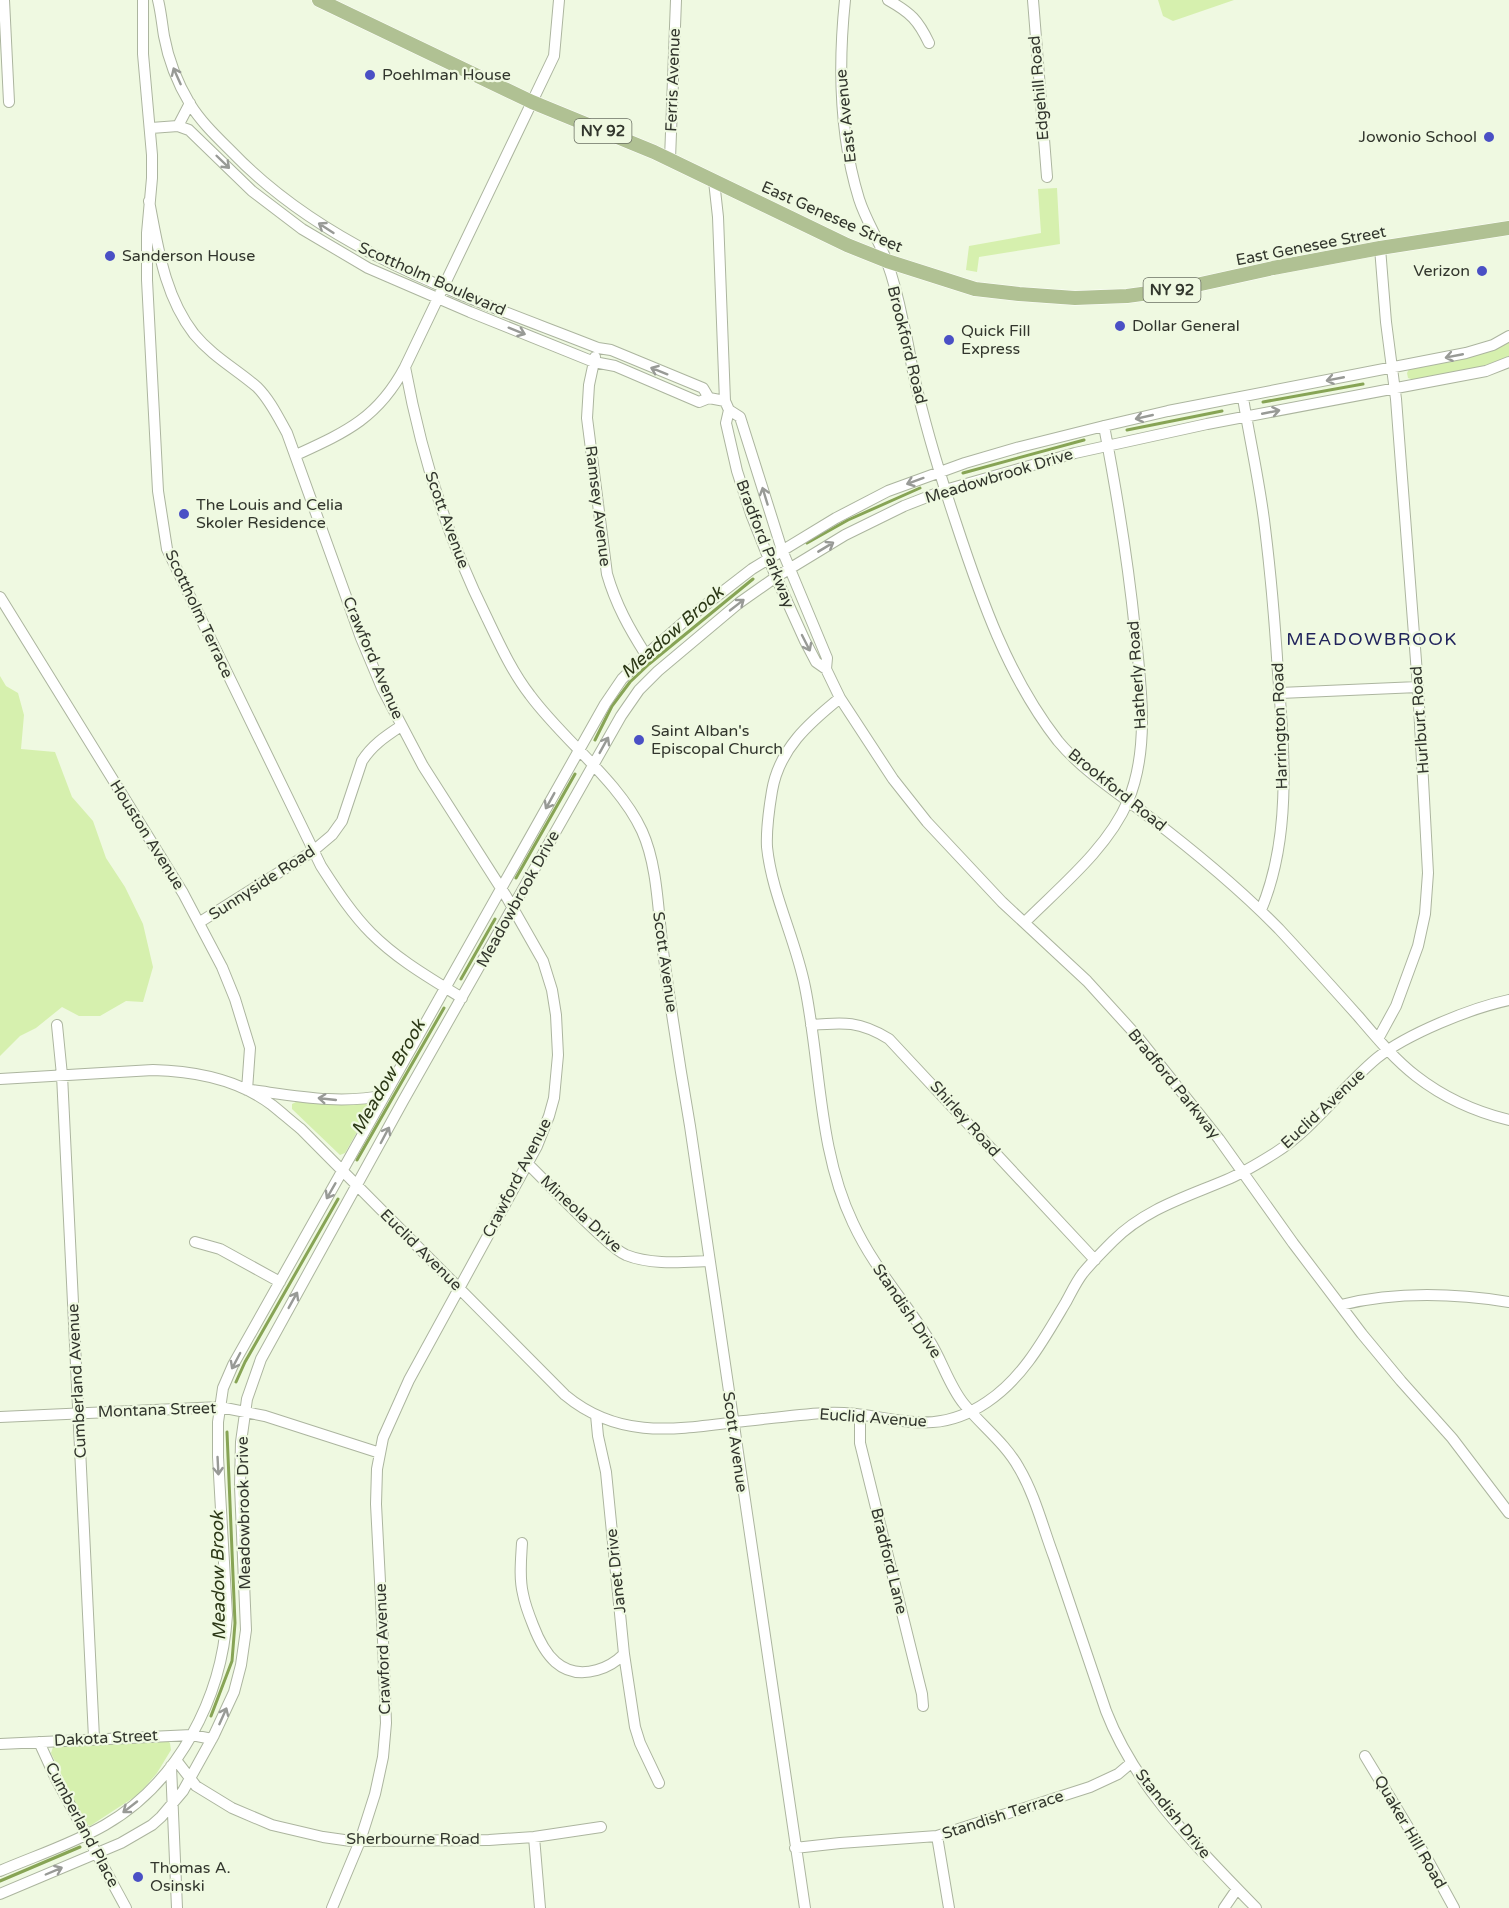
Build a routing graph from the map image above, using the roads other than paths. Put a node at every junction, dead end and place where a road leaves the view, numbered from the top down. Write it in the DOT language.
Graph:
graph roads {
  1 [pos="4,0"];
  2 [pos="143,0"];
  3 [pos="158,0"];
  4 [pos="319,0"];
  5 [pos="559,0"];
  6 [pos="676,0"];
  7 [pos="845,0"];
  8 [pos="888,0"];
  9 [pos="1033,0"];
  10 [pos="929,44"];
  11 [pos="9,102"];
  12 [pos="532,102"];
  13 [pos="190,104"];
  14 [pos="178,126"];
  15 [pos="151,128"];
  16 [pos="670,159"];
  17 [pos="1047,177"];
  18 [pos="714,181"];
  19 [pos="149,201"];
  20 [pos="1509,228"];
  21 [pos="1380,248"];
  22 [pos="886,261"];
  23 [pos="444,286"];
  24 [pos="438,298"];
  25 [pos="1509,336"];
  26 [pos="598,348"];
  27 [pos="594,362"];
  28 [pos="1509,362"];
  29 [pos="405,367"];
  30 [pos="1392,368"];
  31 [pos="1395,387"];
  32 [pos="709,398"];
  33 [pos="1243,398"];
  34 [pos="727,406"];
  35 [pos="1246,417"];
  36 [pos="1104,426"];
  37 [pos="1108,446"];
  38 [pos="296,455"];
  39 [pos="940,472"];
  40 [pos="945,490"];
  41 [pos="782,550"];
  42 [pos="768,559"];
  43 [pos="789,568"];
  44 [pos="776,577"];
  45 [pos="0,597"];
  46 [pos="646,655"];
  47 [pos="826,669"];
  48 [pos="1418,687"];
  49 [pos="1280,693"];
  50 [pos="840,698"];
  51 [pos="401,726"];
  52 [pos="579,750"];
  53 [pos="593,766"];
  54 [pos="1128,801"];
  55 [pos="313,851"];
  56 [pos="501,888"];
  57 [pos="513,908"];
  58 [pos="1261,910"];
  59 [pos="200,922"];
  60 [pos="1025,922"];
  61 [pos="445,988"];
  62 [pos="462,998"];
  63 [pos="1509,1000"];
  64 [pos="57,1025"];
  65 [pos="811,1025"];
  66 [pos="1378,1039"];
  67 [pos="1388,1050"];
  68 [pos="62,1075"];
  69 [pos="0,1079"];
  70 [pos="247,1090"];
  71 [pos="385,1095"];
  72 [pos="1509,1120"];
  73 [pos="528,1164"];
  74 [pos="342,1172"];
  75 [pos="1242,1173"];
  76 [pos="357,1186"];
  77 [pos="195,1242"];
  78 [pos="1095,1260"];
  79 [pos="708,1261"];
  80 [pos="280,1282"];
  81 [pos="460,1289"];
  82 [pos="1509,1302"];
  83 [pos="1341,1305"];
  84 [pos="220,1407"];
  85 [pos="244,1411"];
  86 [pos="971,1412"];
  87 [pos="78,1413"];
  88 [pos="596,1414"];
  89 [pos="860,1415"];
  90 [pos="0,1417"];
  91 [pos="732,1423"];
  92 [pos="380,1453"];
  93 [pos="1509,1513"];
  94 [pos="522,1544"];
  95 [pos="624,1654"];
  96 [pos="923,1706"];
  97 [pos="192,1735"];
  98 [pos="94,1738"];
  99 [pos="212,1739"];
  100 [pos="39,1742"];
  101 [pos="0,1744"];
  102 [pos="1365,1756"];
  103 [pos="174,1763"];
  104 [pos="1131,1763"];
  105 [pos="190,1779"];
  106 [pos="659,1783"];
  107 [pos="173,1803"];
  108 [pos="601,1827"];
  109 [pos="87,1835"];
  110 [pos="938,1836"];
  111 [pos="534,1837"];
  112 [pos="360,1841"];
  113 [pos="795,1848"];
  114 [pos="97,1854"];
  115 [pos="0,1871"];
  116 [pos="1237,1889"];
  117 [pos="0,1894"];
  118 [pos="126,1908"];
  119 [pos="177,1908"];
  120 [pos="332,1908"];
  121 [pos="540,1908"];
  122 [pos="805,1908"];
  123 [pos="949,1908"];
  124 [pos="1224,1908"];
  125 [pos="1256,1908"];
  126 [pos="1454,1908"];
  1 -- 11 [label="street"];
  2 -- 15 [label="street"];
  13 -- 3 [label="street, Scottholm Boulevard, one-way"];
  4 -- 12 [label="main road, East Genesee Street / NY 92"];
  5 -- 12 [label="street"];
  6 -- 16 [label="street, Ferris Avenue"];
  7 -- 22 [label="street, East Avenue"];
  8 -- 10 [label="street"];
  9 -- 17 [label="street, Edgehill Road"];
  12 -- 16 [label="main road, East Genesee Street / NY 92"];
  12 -- 23 [label="street"];
  13 -- 14 [label="street"];
  23 -- 13 [label="street, Scottholm Boulevard, one-way"];
  14 -- 15 [label="street"];
  14 -- 24 [label="street, Scottholm Boulevard, one-way"];
  15 -- 19 [label="street, Scottholm Terrace"];
  16 -- 18 [label="main road, East Genesee Street / NY 92"];
  18 -- 22 [label="main road, East Genesee Street / NY 92"];
  18 -- 34 [label="street, Bradford Parkway"];
  19 -- 38 [label="street, Crawford Avenue"];
  19 -- 55 [label="street, Scottholm Terrace"];
  20 -- 21 [label="main road, East Genesee Street / NY 92"];
  21 -- 22 [label="main road, East Genesee Street / NY 92"];
  21 -- 30 [label="street, Hurlburt Road"];
  22 -- 39 [label="street, Brookford Road"];
  23 -- 24 [label="street"];
  23 -- 26 [label="street, Scottholm Boulevard"];
  24 -- 27 [label="street, Scottholm Boulevard, one-way"];
  24 -- 29 [label="street"];
  25 -- 30 [label="street, Meadowbrook Drive, one-way"];
  26 -- 27 [label="street, Ramsey Avenue"];
  32 -- 26 [label="street, Scottholm Boulevard, one-way"];
  27 -- 32 [label="street, Scottholm Boulevard"];
  27 -- 46 [label="street, Ramsey Avenue"];
  28 -- 31 [label="street, Meadowbrook Drive"];
  29 -- 38 [label="street"];
  29 -- 52 [label="street, Scott Avenue"];
  30 -- 31 [label="street, Hurlburt Road"];
  30 -- 33 [label="street, Meadowbrook Drive, one-way"];
  35 -- 31 [label="street, Meadowbrook Drive, one-way"];
  31 -- 48 [label="street, Hurlburt Road"];
  32 -- 34 [label="street, Scottholm Boulevard"];
  33 -- 35 [label="street, Harrington Road"];
  33 -- 36 [label="street, Meadowbrook Drive, one-way"];
  41 -- 34 [label="street, Bradford Parkway, one-way"];
  34 -- 42 [label="street, Bradford Parkway"];
  35 -- 37 [label="street, Meadowbrook Drive"];
  35 -- 49 [label="street, Harrington Road"];
  36 -- 37 [label="street, Hatherly Road"];
  36 -- 39 [label="street, Meadowbrook Drive"];
  37 -- 40 [label="street, Meadowbrook Drive"];
  37 -- 54 [label="street, Hatherly Road"];
  38 -- 51 [label="street, Crawford Avenue"];
  39 -- 40 [label="street, Brookford Road"];
  39 -- 41 [label="street, Meadowbrook Drive, one-way"];
  43 -- 40 [label="street, Meadowbrook Drive, one-way"];
  40 -- 54 [label="street, Brookford Road"];
  41 -- 42 [label="street, Meadowbrook Drive"];
  41 -- 43 [label="street, Bradford Parkway"];
  42 -- 44 [label="street, Bradford Parkway"];
  42 -- 46 [label="street, Meadowbrook Drive"];
  43 -- 44 [label="street, Meadowbrook Drive"];
  43 -- 47 [label="street, Bradford Parkway"];
  44 -- 47 [label="street, Bradford Parkway, one-way"];
  53 -- 44 [label="street, Meadowbrook Drive, one-way"];
  45 -- 59 [label="street, Houston Avenue"];
  46 -- 52 [label="street, Meadowbrook Drive"];
  47 -- 50 [label="street, Bradford Parkway"];
  48 -- 49 [label="street"];
  48 -- 66 [label="street, Hurlburt Road"];
  49 -- 58 [label="street, Harrington Road"];
  50 -- 60 [label="street, Bradford Parkway"];
  50 -- 65 [label="street, Standish Drive"];
  51 -- 55 [label="street, Sunnyside Road"];
  51 -- 56 [label="street, Crawford Avenue"];
  52 -- 53 [label="street, Scott Avenue"];
  52 -- 56 [label="street, Meadowbrook Drive, one-way"];
  53 -- 57 [label="street, Meadowbrook Drive"];
  53 -- 79 [label="street, Scott Avenue"];
  54 -- 58 [label="street, Brookford Road"];
  54 -- 60 [label="street, Hatherly Road"];
  55 -- 59 [label="street, Sunnyside Road"];
  55 -- 61 [label="street, Scottholm Terrace"];
  56 -- 57 [label="street, Crawford Avenue"];
  56 -- 61 [label="street, Meadowbrook Drive"];
  57 -- 62 [label="street, Meadowbrook Drive"];
  57 -- 73 [label="street, Crawford Avenue"];
  58 -- 66 [label="street, Brookford Road"];
  59 -- 70 [label="street, Houston Avenue"];
  60 -- 75 [label="street, Bradford Parkway"];
  61 -- 62 [label="street, Scottholm Terrace"];
  61 -- 71 [label="street, Meadowbrook Drive"];
  76 -- 62 [label="street, Meadowbrook Drive, one-way"];
  63 -- 67 [label="street, Euclid Avenue"];
  64 -- 68 [label="street, Cumberland Avenue"];
  65 -- 78 [label="street, Shirley Road"];
  65 -- 86 [label="street, Standish Drive"];
  66 -- 67 [label="street, Brookford Road"];
  67 -- 72 [label="street, Brookford Road"];
  67 -- 75 [label="street, Euclid Avenue"];
  68 -- 69 [label="street, Euclid Avenue"];
  68 -- 70 [label="street, Euclid Avenue"];
  68 -- 87 [label="street, Cumberland Avenue"];
  71 -- 70 [label="street, Euclid Avenue, one-way"];
  70 -- 74 [label="street, Euclid Avenue"];
  71 -- 74 [label="street, Meadowbrook Drive"];
  73 -- 79 [label="street, Mineola Drive"];
  73 -- 81 [label="street, Crawford Avenue"];
  74 -- 76 [label="street, Euclid Avenue"];
  74 -- 80 [label="street, Meadowbrook Drive, one-way"];
  75 -- 78 [label="street, Euclid Avenue"];
  75 -- 83 [label="street, Bradford Parkway"];
  76 -- 81 [label="street, Euclid Avenue"];
  85 -- 76 [label="street, Meadowbrook Drive, one-way"];
  77 -- 80 [label="street"];
  78 -- 86 [label="street, Euclid Avenue"];
  79 -- 91 [label="street, Scott Avenue"];
  80 -- 84 [label="street, Meadowbrook Drive, one-way"];
  81 -- 88 [label="street, Euclid Avenue"];
  81 -- 92 [label="street, Crawford Avenue"];
  82 -- 83 [label="street"];
  83 -- 93 [label="street, Bradford Parkway"];
  84 -- 85 [label="street, Montana Street"];
  84 -- 87 [label="street, Montana Street"];
  84 -- 97 [label="street, Meadowbrook Drive, one-way"];
  85 -- 92 [label="street, Montana Street"];
  99 -- 85 [label="street, Meadowbrook Drive, one-way"];
  86 -- 89 [label="street, Euclid Avenue"];
  86 -- 104 [label="street, Standish Drive"];
  87 -- 90 [label="street, Montana Street"];
  87 -- 98 [label="street, Cumberland Avenue"];
  88 -- 91 [label="street, Euclid Avenue"];
  88 -- 95 [label="street, Janet Drive"];
  89 -- 91 [label="street, Euclid Avenue"];
  89 -- 96 [label="street, Bradford Lane"];
  91 -- 113 [label="street, Scott Avenue"];
  92 -- 112 [label="street, Crawford Avenue"];
  94 -- 95 [label="street"];
  95 -- 106 [label="street, Janet Drive"];
  97 -- 98 [label="street, Dakota Street"];
  97 -- 99 [label="street, Dakota Street"];
  97 -- 103 [label="street, Meadowbrook Drive"];
  98 -- 100 [label="street, Dakota Street"];
  99 -- 105 [label="street, Meadowbrook Drive"];
  100 -- 101 [label="street, Dakota Street"];
  100 -- 109 [label="street, Cumberland Place"];
  102 -- 126 [label="street, Quaker Hill Road"];
  103 -- 105 [label="street, Sherbourne Road"];
  103 -- 107 [label="street"];
  103 -- 109 [label="street, Meadowbrook Drive, one-way"];
  104 -- 110 [label="street, Standish Terrace"];
  104 -- 116 [label="street, Standish Drive"];
  105 -- 107 [label="street, Meadowbrook Drive"];
  105 -- 112 [label="street, Sherbourne Road"];
  107 -- 114 [label="street, Meadowbrook Drive"];
  107 -- 119 [label="street"];
  108 -- 111 [label="street, Sherbourne Road"];
  109 -- 114 [label="street, Cumberland Place"];
  109 -- 115 [label="street, Meadowbrook Drive"];
  110 -- 113 [label="street, Standish Terrace"];
  110 -- 123 [label="street"];
  111 -- 112 [label="street, Sherbourne Road"];
  111 -- 121 [label="street"];
  112 -- 120 [label="street, Crawford Avenue"];
  113 -- 122 [label="street, Scott Avenue"];
  117 -- 114 [label="street, Meadowbrook Drive, one-way"];
  114 -- 118 [label="street, Cumberland Place"];
  116 -- 124 [label="street"];
  116 -- 125 [label="street, Standish Drive"];
}
